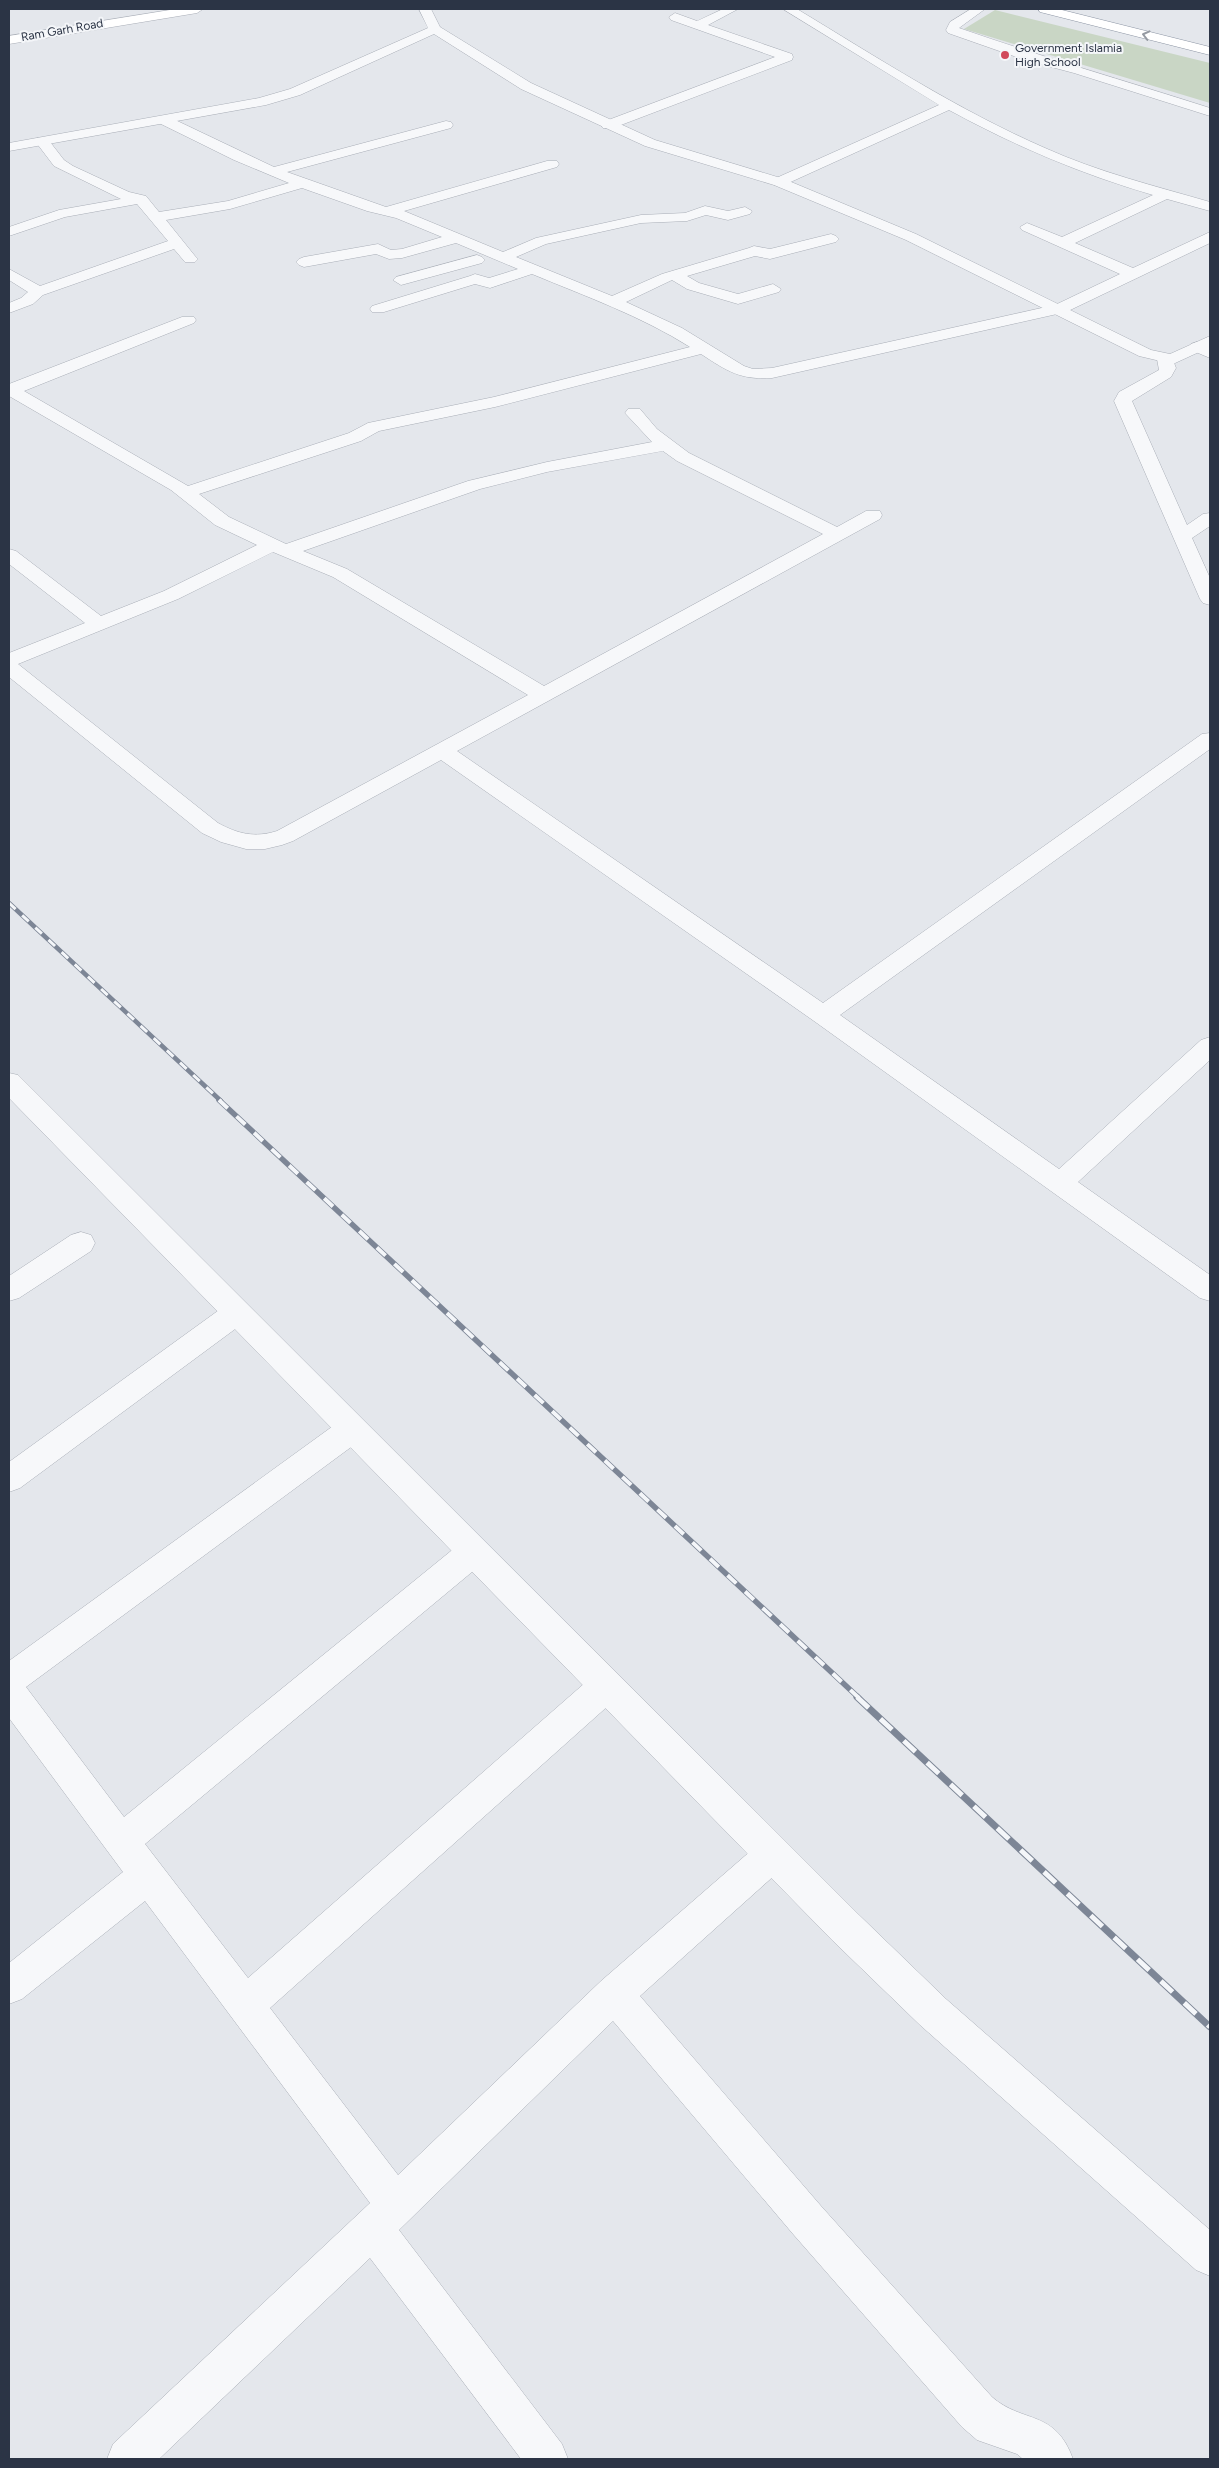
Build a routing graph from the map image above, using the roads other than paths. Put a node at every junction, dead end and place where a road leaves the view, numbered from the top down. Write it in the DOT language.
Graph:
graph roads {
  1 [pos="197,9"];
  2 [pos="425,9"];
  3 [pos="732,9"];
  4 [pos="788,9"];
  5 [pos="979,9"];
  6 [pos="1044,9"];
  7 [pos="1090,9"];
  8 [pos="176,10"];
  9 [pos="676,17"];
  10 [pos="700,24"];
  11 [pos="435,29"];
  12 [pos="1189,34"];
  13 [pos="9,40"];
  14 [pos="1210,40"];
  15 [pos="1173,42"];
  16 [pos="1210,52"];
  17 [pos="950,105"];
  18 [pos="1210,112"];
  19 [pos="164,120"];
  20 [pos="446,125"];
  21 [pos="608,126"];
  22 [pos="42,141"];
  23 [pos="9,147"];
  24 [pos="552,164"];
  25 [pos="275,171"];
  26 [pos="779,182"];
  27 [pos="303,183"];
  28 [pos="1166,194"];
  29 [pos="140,199"];
  30 [pos="1210,206"];
  31 [pos="745,211"];
  32 [pos="384,212"];
  33 [pos="155,216"];
  34 [pos="1027,227"];
  35 [pos="9,232"];
  36 [pos="455,238"];
  37 [pos="1210,238"];
  38 [pos="831,239"];
  39 [pos="177,243"];
  40 [pos="1062,243"];
  41 [pos="498,257"];
  42 [pos="190,259"];
  43 [pos="304,262"];
  44 [pos="433,266"];
  45 [pos="530,270"];
  46 [pos="9,274"];
  47 [pos="1133,274"];
  48 [pos="674,275"];
  49 [pos="401,280"];
  50 [pos="455,285"];
  51 [pos="773,289"];
  52 [pos="36,292"];
  53 [pos="612,303"];
  54 [pos="9,308"];
  55 [pos="378,309"];
  56 [pos="1060,309"];
  57 [pos="188,320"];
  58 [pos="1206,347"];
  59 [pos="705,348"];
  60 [pos="1165,359"];
  61 [pos="10,390"];
  62 [pos="634,413"];
  63 [pos="666,445"];
  64 [pos="185,493"];
  65 [pos="873,514"];
  66 [pos="1210,518"];
  67 [pos="837,534"];
  68 [pos="1182,536"];
  69 [pos="279,547"];
  70 [pos="9,555"];
  71 [pos="1210,599"];
  72 [pos="99,624"];
  73 [pos="9,660"];
  74 [pos="9,667"];
  75 [pos="544,696"];
  76 [pos="1210,739"];
  77 [pos="442,750"];
  78 [pos="823,1015"];
  79 [pos="1210,1046"];
  80 [pos="9,1082"];
  81 [pos="1059,1184"];
  82 [pos="81,1243"];
  83 [pos="9,1290"];
  84 [pos="1210,1290"];
  85 [pos="236,1313"];
  86 [pos="351,1430"];
  87 [pos="9,1480"];
  88 [pos="472,1552"];
  89 [pos="9,1680"];
  90 [pos="606,1686"];
  91 [pos="9,1692"];
  92 [pos="121,1842"];
  93 [pos="773,1854"];
  94 [pos="146,1876"];
  95 [pos="9,1986"];
  96 [pos="614,1994"];
  97 [pos="244,2006"];
  98 [pos="384,2217"];
  99 [pos="1210,2256"];
  100 [pos="128,2459"];
  101 [pos="547,2459"];
  102 [pos="1052,2459"];
  1 -- 8 [label="main road, Ram Garh Road"];
  2 -- 11 [label="street"];
  3 -- 10 [label="street"];
  4 -- 17 [label="street"];
  5 -- 18 [label="street"];
  15 -- 6 [label="main road, one-way"];
  7 -- 12 [label="main road"];
  8 -- 13 [label="main road, Ram Garh Road"];
  9 -- 10 [label="street"];
  10 -- 21 [label="street"];
  11 -- 19 [label="street"];
  11 -- 21 [label="street"];
  12 -- 14 [label="main road"];
  12 -- 15 [label="main road"];
  15 -- 16 [label="main road"];
  17 -- 26 [label="street"];
  17 -- 28 [label="street"];
  19 -- 22 [label="street"];
  19 -- 25 [label="street"];
  20 -- 25 [label="street"];
  21 -- 26 [label="street"];
  22 -- 23 [label="street"];
  22 -- 29 [label="street"];
  24 -- 32 [label="street"];
  25 -- 27 [label="street"];
  26 -- 56 [label="street"];
  27 -- 32 [label="street"];
  27 -- 33 [label="street"];
  28 -- 30 [label="street"];
  28 -- 40 [label="street"];
  29 -- 33 [label="street"];
  29 -- 35 [label="street"];
  31 -- 41 [label="street"];
  32 -- 36 [label="street"];
  33 -- 39 [label="street"];
  34 -- 40 [label="street"];
  36 -- 41 [label="street"];
  36 -- 43 [label="street"];
  37 -- 47 [label="street"];
  38 -- 48 [label="street"];
  39 -- 42 [label="street"];
  39 -- 52 [label="street"];
  40 -- 47 [label="street"];
  41 -- 44 [label="street"];
  41 -- 45 [label="street"];
  44 -- 49 [label="street"];
  44 -- 50 [label="street"];
  45 -- 50 [label="street"];
  45 -- 53 [label="street"];
  46 -- 52 [label="street"];
  47 -- 56 [label="street"];
  48 -- 51 [label="street"];
  48 -- 53 [label="street"];
  50 -- 55 [label="street"];
  52 -- 54 [label="street"];
  53 -- 59 [label="street"];
  56 -- 59 [label="street"];
  56 -- 60 [label="street"];
  57 -- 61 [label="street"];
  58 -- 60 [label="street"];
  59 -- 64 [label="street"];
  60 -- 68 [label="street"];
  61 -- 64 [label="street"];
  62 -- 63 [label="street"];
  63 -- 67 [label="street"];
  63 -- 69 [label="street"];
  64 -- 69 [label="street"];
  65 -- 67 [label="street"];
  66 -- 68 [label="street"];
  67 -- 75 [label="street"];
  68 -- 71 [label="street"];
  69 -- 72 [label="street"];
  69 -- 75 [label="street"];
  70 -- 72 [label="street"];
  72 -- 73 [label="street"];
  74 -- 77 [label="street"];
  75 -- 77 [label="street"];
  76 -- 78 [label="street"];
  77 -- 78 [label="street"];
  78 -- 81 [label="street"];
  79 -- 81 [label="street"];
  80 -- 85 [label="street"];
  81 -- 84 [label="street"];
  82 -- 83 [label="street"];
  85 -- 86 [label="street"];
  85 -- 87 [label="street"];
  86 -- 88 [label="street"];
  86 -- 89 [label="street"];
  88 -- 90 [label="street"];
  88 -- 92 [label="street"];
  90 -- 93 [label="street"];
  90 -- 97 [label="street"];
  91 -- 92 [label="street"];
  92 -- 94 [label="street"];
  93 -- 96 [label="street"];
  93 -- 99 [label="street"];
  94 -- 95 [label="street"];
  94 -- 97 [label="street"];
  96 -- 98 [label="street"];
  96 -- 102 [label="street"];
  97 -- 98 [label="street"];
  98 -- 100 [label="street"];
  98 -- 101 [label="street"];
}
